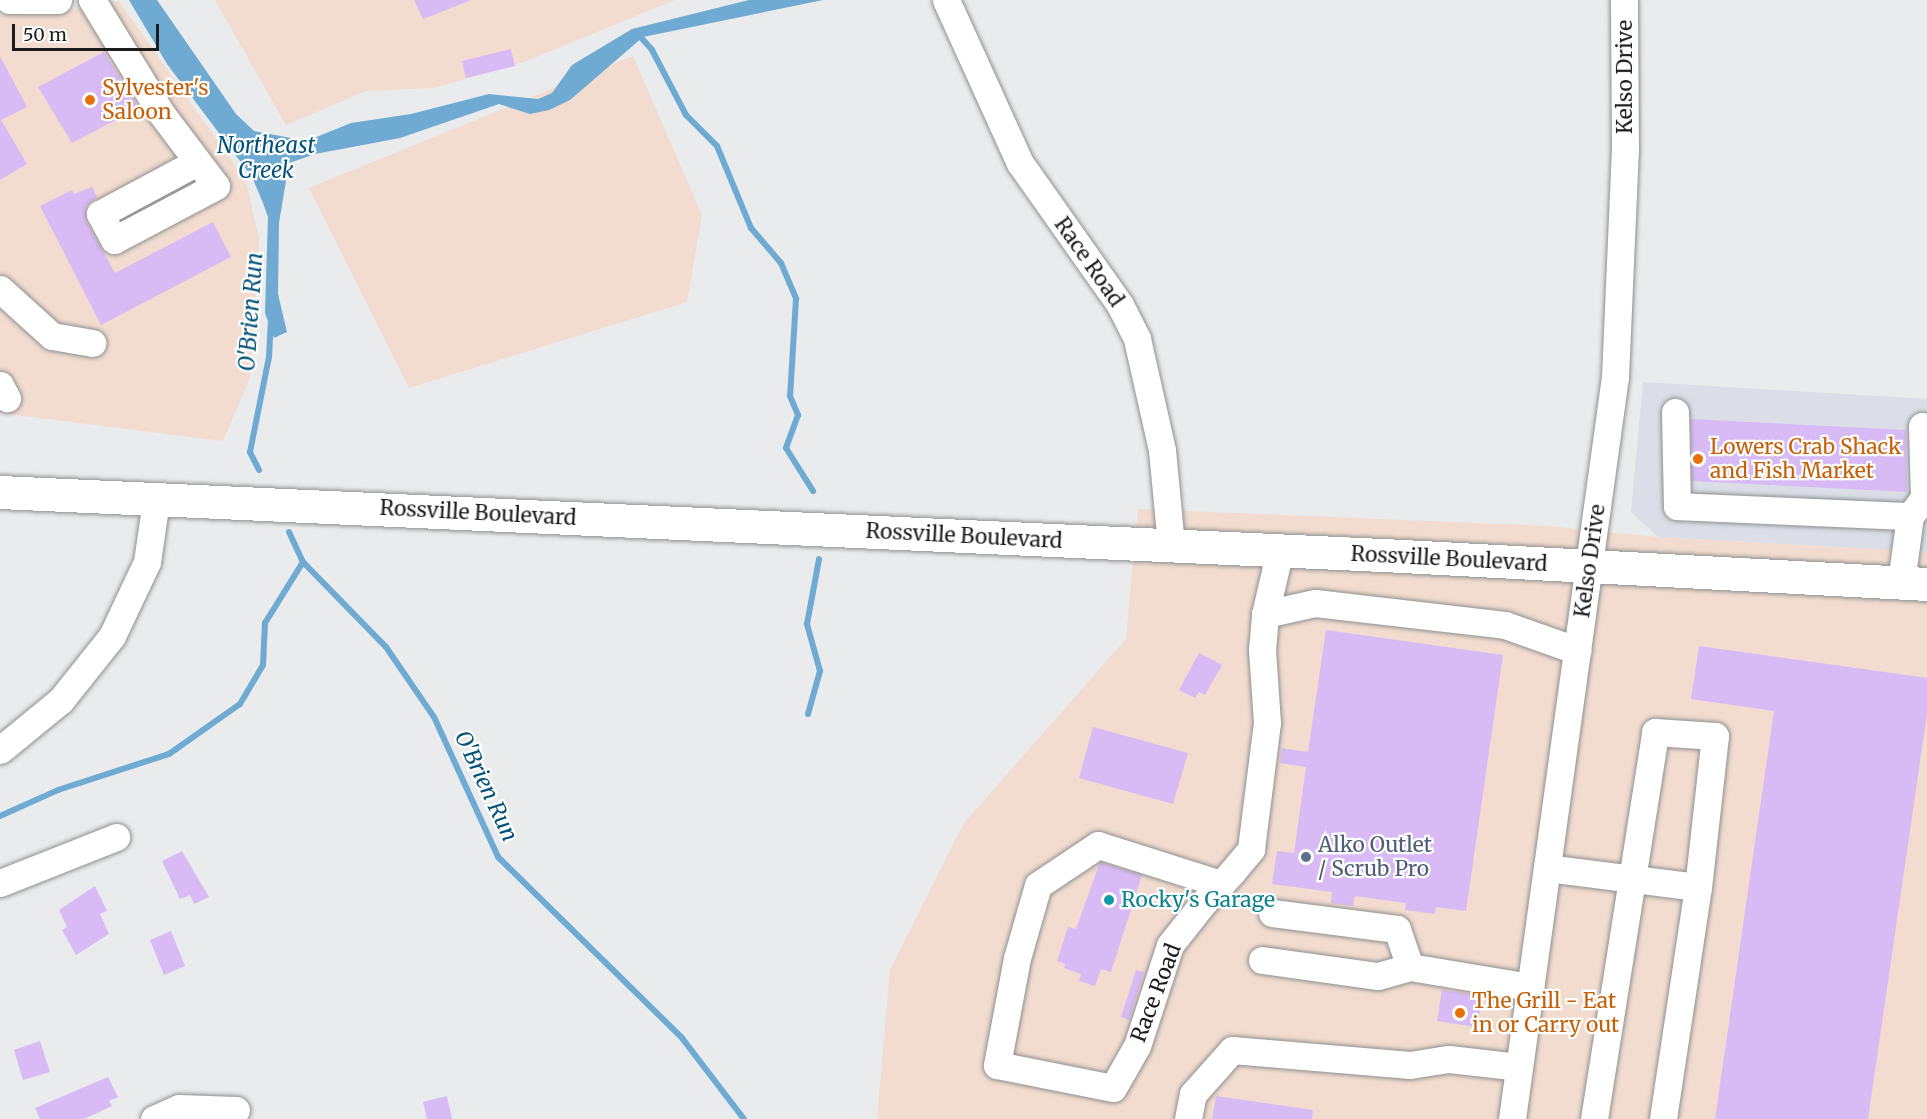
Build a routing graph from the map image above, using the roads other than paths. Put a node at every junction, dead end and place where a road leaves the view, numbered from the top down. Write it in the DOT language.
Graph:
graph roads {
  1 [pos="9,0"];
  2 [pos="58,0"];
  3 [pos="92,0"];
  4 [pos="946,0"];
  5 [pos="1624,3"];
  6 [pos="197,162"];
  7 [pos="0,289"];
  8 [pos="92,343"];
  9 [pos="1675,412"];
  10 [pos="1922,426"];
  11 [pos="0,492"];
  12 [pos="156,500"];
  13 [pos="1910,516"];
  14 [pos="1171,545"];
  15 [pos="1280,550"];
  16 [pos="1591,567"];
  17 [pos="1914,583"];
  18 [pos="1265,614"];
  19 [pos="1578,651"];
  20 [pos="0,750"];
  21 [pos="116,837"];
  22 [pos="1547,867"];
  23 [pos="1630,878"];
  24 [pos="0,883"];
  25 [pos="1221,884"];
  26 [pos="1698,887"];
  27 [pos="1272,913"];
  28 [pos="1262,960"];
  29 [pos="1410,967"];
  30 [pos="1530,987"];
  31 [pos="1519,1067"];
  32 [pos="236,1110"];
  33 [pos="154,1119"];
  34 [pos="1188,1119"];
  35 [pos="1512,1119"];
  36 [pos="1594,1119"];
  37 [pos="1663,1119"];
  1 -- 2 [label="street"];
  3 -- 6 [label="street"];
  4 -- 14 [label="street, Race Road"];
  5 -- 16 [label="street, Kelso Drive"];
  7 -- 8 [label="street"];
  9 -- 13 [label="street"];
  10 -- 13 [label="street"];
  11 -- 12 [label="main road, Rossville Boulevard"];
  12 -- 14 [label="main road, Rossville Boulevard"];
  12 -- 20 [label="street"];
  13 -- 17 [label="street"];
  14 -- 15 [label="main road, Rossville Boulevard"];
  15 -- 16 [label="main road, Rossville Boulevard"];
  15 -- 18 [label="street, Race Road"];
  16 -- 17 [label="main road, Rossville Boulevard"];
  16 -- 19 [label="street, Kelso Drive"];
  18 -- 19 [label="street"];
  18 -- 25 [label="street, Race Road"];
  19 -- 22 [label="street, Kelso Drive"];
  21 -- 24 [label="street"];
  22 -- 23 [label="street"];
  22 -- 30 [label="street, Kelso Drive"];
  23 -- 26 [label="street"];
  23 -- 26 [label="street"];
  23 -- 36 [label="street"];
  25 -- 25 [label="street, Race Road"];
  26 -- 37 [label="street"];
  27 -- 29 [label="street"];
  28 -- 29 [label="street"];
  29 -- 30 [label="street"];
  30 -- 31 [label="street, Kelso Drive"];
  31 -- 34 [label="street"];
  31 -- 35 [label="street, Kelso Drive"];
  32 -- 33 [label="street"];
}
